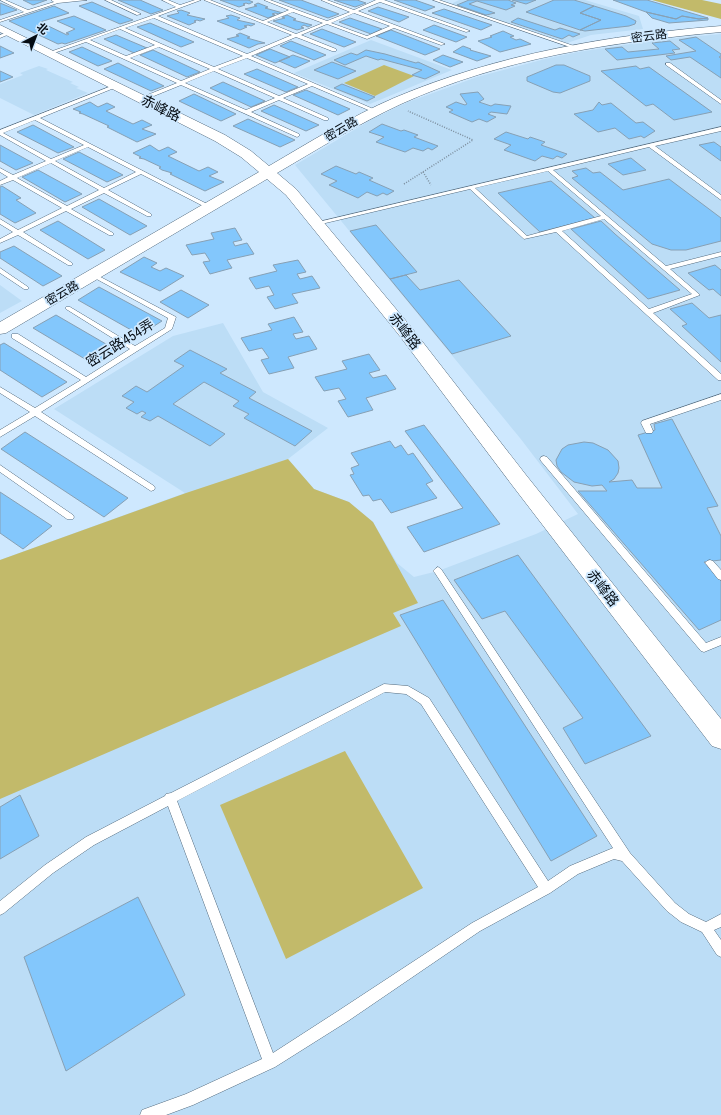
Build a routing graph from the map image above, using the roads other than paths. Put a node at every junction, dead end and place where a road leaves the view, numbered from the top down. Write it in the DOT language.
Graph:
graph roads {
  1 [pos="1,0"];
  2 [pos="85,0"];
  3 [pos="107,0"];
  4 [pos="164,0"];
  5 [pos="199,0"];
  6 [pos="206,0"];
  7 [pos="266,0"];
  8 [pos="323,0"];
  9 [pos="380,0"];
  10 [pos="435,0"];
  11 [pos="454,0"];
  12 [pos="56,1"];
  13 [pos="446,4"];
  14 [pos="180,7"];
  15 [pos="294,10"];
  16 [pos="28,12"];
  17 [pos="354,12"];
  18 [pos="139,14"];
  19 [pos="154,16"];
  20 [pos="0,21"];
  21 [pos="264,22"];
  22 [pos="326,23"];
  23 [pos="394,26"];
  24 [pos="121,28"];
  25 [pos="721,29"];
  26 [pos="468,31"];
  27 [pos="3,33"];
  28 [pos="296,35"];
  29 [pos="86,40"];
  30 [pos="443,44"];
  31 [pos="160,45"];
  32 [pos="575,47"];
  33 [pos="334,50"];
  34 [pos="49,53"];
  35 [pos="247,56"];
  36 [pos="126,58"];
  37 [pos="668,64"];
  38 [pos="215,69"];
  39 [pos="182,83"];
  40 [pos="312,84"];
  41 [pos="116,86"];
  42 [pos="280,98"];
  43 [pos="142,99"];
  44 [pos="721,102"];
  45 [pos="375,111"];
  46 [pos="248,112"];
  47 [pos="36,118"];
  48 [pos="326,119"];
  49 [pos="721,130"];
  50 [pos="0,132"];
  51 [pos="297,135"];
  52 [pos="88,145"];
  53 [pos="651,146"];
  54 [pos="51,161"];
  55 [pos="0,170"];
  56 [pos="550,170"];
  57 [pos="140,172"];
  58 [pos="269,172"];
  59 [pos="12,177"];
  60 [pos="0,183"];
  61 [pos="472,188"];
  62 [pos="104,190"];
  63 [pos="721,198"];
  64 [pos="208,207"];
  65 [pos="66,209"];
  66 [pos="149,215"];
  67 [pos="606,217"];
  68 [pos="0,221"];
  69 [pos="317,224"];
  70 [pos="557,230"];
  71 [pos="18,232"];
  72 [pos="111,234"];
  73 [pos="0,241"];
  74 [pos="721,254"];
  75 [pos="70,264"];
  76 [pos="666,268"];
  77 [pos="0,270"];
  78 [pos="93,275"];
  79 [pos="26,288"];
  80 [pos="68,308"];
  81 [pos="648,312"];
  82 [pos="0,329"];
  83 [pos="15,336"];
  84 [pos="135,349"];
  85 [pos="721,378"];
  86 [pos="86,380"];
  87 [pos="0,389"];
  88 [pos="721,397"];
  89 [pos="34,412"];
  90 [pos="649,431"];
  91 [pos="0,434"];
  92 [pos="544,459"];
  93 [pos="0,468"];
  94 [pos="151,488"];
  95 [pos="70,518"];
  96 [pos="710,563"];
  97 [pos="438,571"];
  98 [pos="721,576"];
  99 [pos="721,641"];
  100 [pos="721,738"];
  101 [pos="170,798"];
  102 [pos="626,857"];
  103 [pos="546,889"];
  104 [pos="0,909"];
  105 [pos="721,920"];
  106 [pos="706,928"];
  107 [pos="721,951"];
  108 [pos="270,1062"];
  109 [pos="147,1115"];
  1 -- 16 [label="lane"];
  2 -- 12 [label="lane"];
  3 -- 18 [label="lane"];
  4 -- 14 [label="lane"];
  5 -- 14 [label="lane"];
  6 -- 21 [label="lane"];
  7 -- 15 [label="lane"];
  8 -- 17 [label="lane"];
  9 -- 17 [label="lane"];
  9 -- 26 [label="lane"];
  10 -- 13 [label="lane"];
  11 -- 13 [label="lane"];
  12 -- 16 [label="lane"];
  13 -- 32 [label="lane"];
  14 -- 19 [label="lane"];
  15 -- 21 [label="lane"];
  15 -- 22 [label="lane"];
  16 -- 20 [label="lane"];
  17 -- 22 [label="lane"];
  17 -- 23 [label="lane"];
  19 -- 24 [label="lane"];
  19 -- 35 [label="lane"];
  21 -- 28 [label="lane"];
  22 -- 23 [label="lane"];
  22 -- 28 [label="lane"];
  23 -- 30 [label="lane"];
  24 -- 29 [label="lane"];
  24 -- 31 [label="lane"];
  25 -- 32 [label="street, 密云路"];
  27 -- 34 [label="street, 赤峰路"];
  28 -- 33 [label="lane"];
  28 -- 35 [label="lane"];
  29 -- 34 [label="lane"];
  29 -- 36 [label="lane"];
  31 -- 36 [label="lane"];
  31 -- 38 [label="lane"];
  32 -- 45 [label="street, 密云路"];
  34 -- 41 [label="street, 赤峰路"];
  35 -- 38 [label="lane"];
  35 -- 40 [label="lane"];
  36 -- 39 [label="lane"];
  37 -- 44 [label="lane"];
  38 -- 39 [label="lane"];
  38 -- 42 [label="lane"];
  39 -- 43 [label="lane"];
  39 -- 46 [label="lane"];
  40 -- 42 [label="lane"];
  40 -- 45 [label="lane"];
  41 -- 43 [label="street, 赤峰路"];
  41 -- 47 [label="lane"];
  42 -- 46 [label="lane"];
  42 -- 48 [label="lane"];
  43 -- 58 [label="street, 赤峰路"];
  45 -- 58 [label="street, 密云路"];
  46 -- 51 [label="lane"];
  47 -- 50 [label="lane"];
  47 -- 52 [label="lane"];
  49 -- 53 [label="lane"];
  50 -- 54 [label="lane"];
  52 -- 54 [label="lane"];
  52 -- 57 [label="lane"];
  53 -- 56 [label="lane"];
  53 -- 63 [label="lane"];
  54 -- 59 [label="lane"];
  54 -- 62 [label="lane"];
  55 -- 59 [label="lane"];
  56 -- 61 [label="lane"];
  56 -- 67 [label="lane"];
  57 -- 62 [label="lane"];
  57 -- 64 [label="lane"];
  58 -- 64 [label="street, 密云路"];
  58 -- 69 [label="street, 赤峰路"];
  59 -- 60 [label="lane"];
  59 -- 65 [label="lane"];
  61 -- 69 [label="lane"];
  61 -- 70 [label="lane"];
  62 -- 65 [label="lane"];
  62 -- 66 [label="lane"];
  64 -- 78 [label="street, 密云路"];
  65 -- 71 [label="lane"];
  65 -- 72 [label="lane"];
  67 -- 70 [label="lane"];
  67 -- 76 [label="lane"];
  68 -- 71 [label="lane"];
  69 -- 100 [label="street, 赤峰路"];
  70 -- 81 [label="lane"];
  71 -- 73 [label="lane"];
  71 -- 75 [label="lane"];
  74 -- 76 [label="lane"];
  76 -- 81 [label="lane"];
  77 -- 79 [label="lane"];
  78 -- 82 [label="street, 密云路"];
  78 -- 84 [label="lane, 密云路454弄"];
  80 -- 84 [label="lane"];
  81 -- 85 [label="lane"];
  83 -- 86 [label="lane"];
  84 -- 86 [label="lane, 密云路454弄"];
  86 -- 89 [label="lane, 密云路454弄"];
  87 -- 89 [label="lane"];
  88 -- 90 [label="lane"];
  89 -- 91 [label="lane, 密云路454弄"];
  89 -- 94 [label="lane"];
  92 -- 99 [label="lane"];
  93 -- 95 [label="lane"];
  96 -- 98 [label="lane"];
  97 -- 102 [label="lane"];
  101 -- 103 [label="lane"];
  101 -- 104 [label="lane"];
  101 -- 108 [label="lane"];
  102 -- 103 [label="lane"];
  102 -- 106 [label="lane"];
  103 -- 108 [label="lane"];
  105 -- 106 [label="lane"];
  106 -- 107 [label="lane"];
  108 -- 109 [label="lane"];
}
